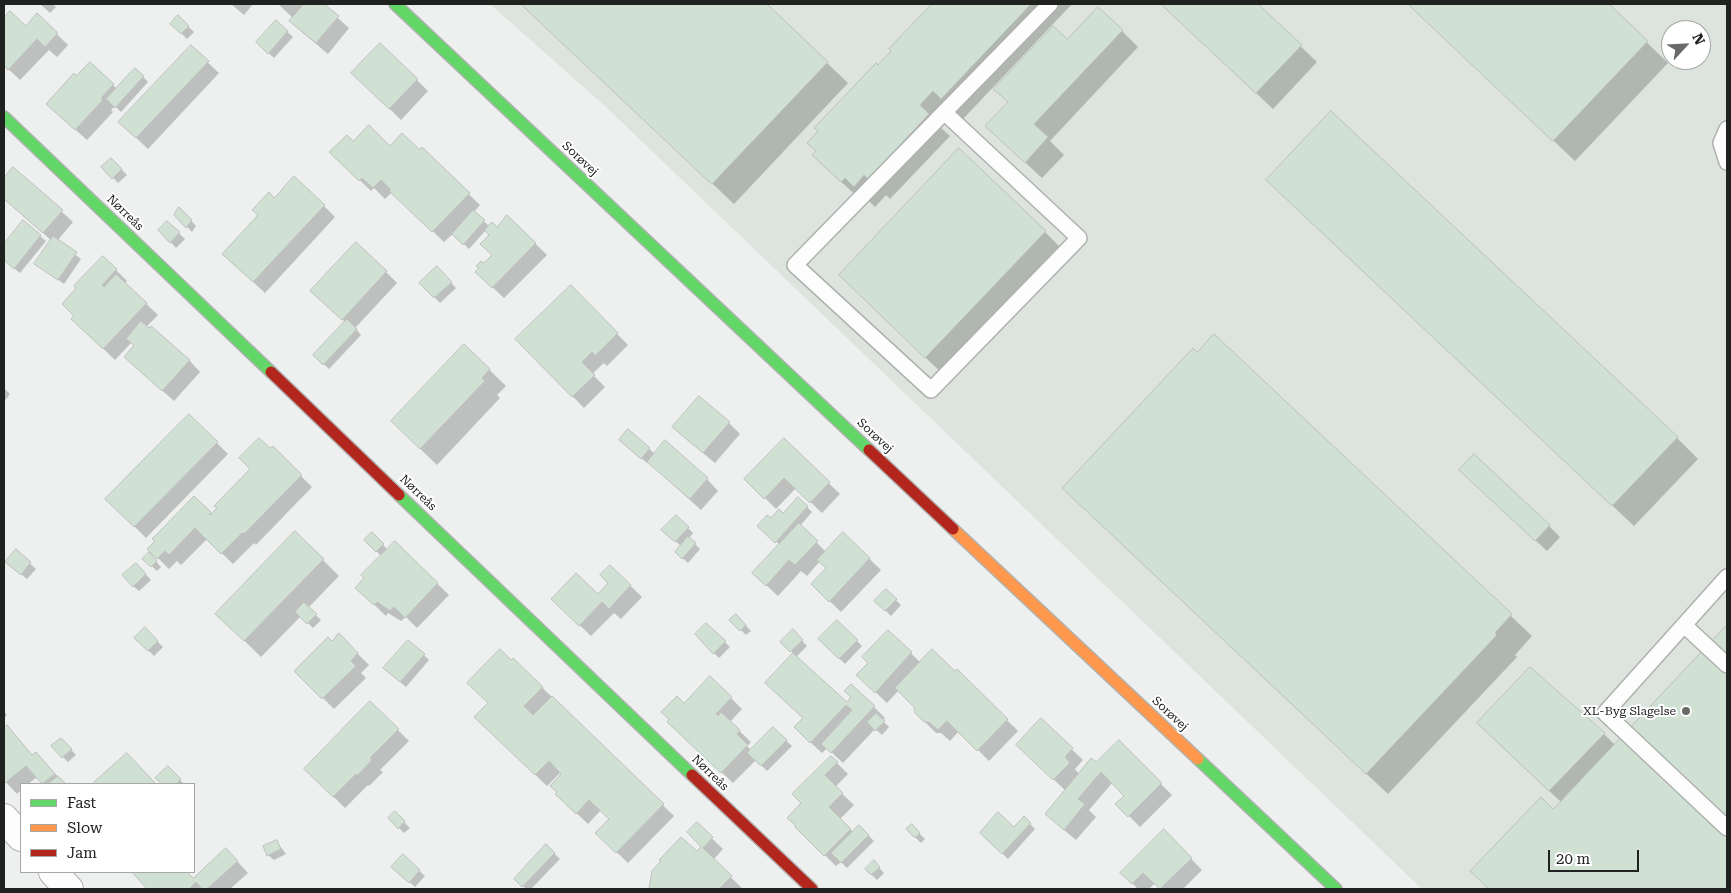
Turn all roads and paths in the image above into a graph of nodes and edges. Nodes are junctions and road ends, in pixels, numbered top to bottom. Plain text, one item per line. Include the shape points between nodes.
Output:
1 (395, 4) edge
2 (1050, 4) edge
3 (945, 113) junction
4 (4, 117) edge
5 (1727, 129) edge
6 (1727, 162) edge
7 (1727, 577) edge
8 (1684, 625) junction
9 (1727, 665) edge
10 (4, 818) edge
11 (1727, 828) edge
12 (20, 836) edge
13 (54, 873) edge
14 (70, 889) edge
15 (812, 889) edge
16 (1336, 889) edge

1 - 16 street, Sorøvej
2 - 3 lane
3 - 3 lane via 795,265 931,390 1079,238
4 - 15 street, Nørreås
5 - 6 lane via 1721,143
7 - 8 lane
8 - 9 lane
8 - 11 lane via 1605,712
10 - 12 street
13 - 14 street

